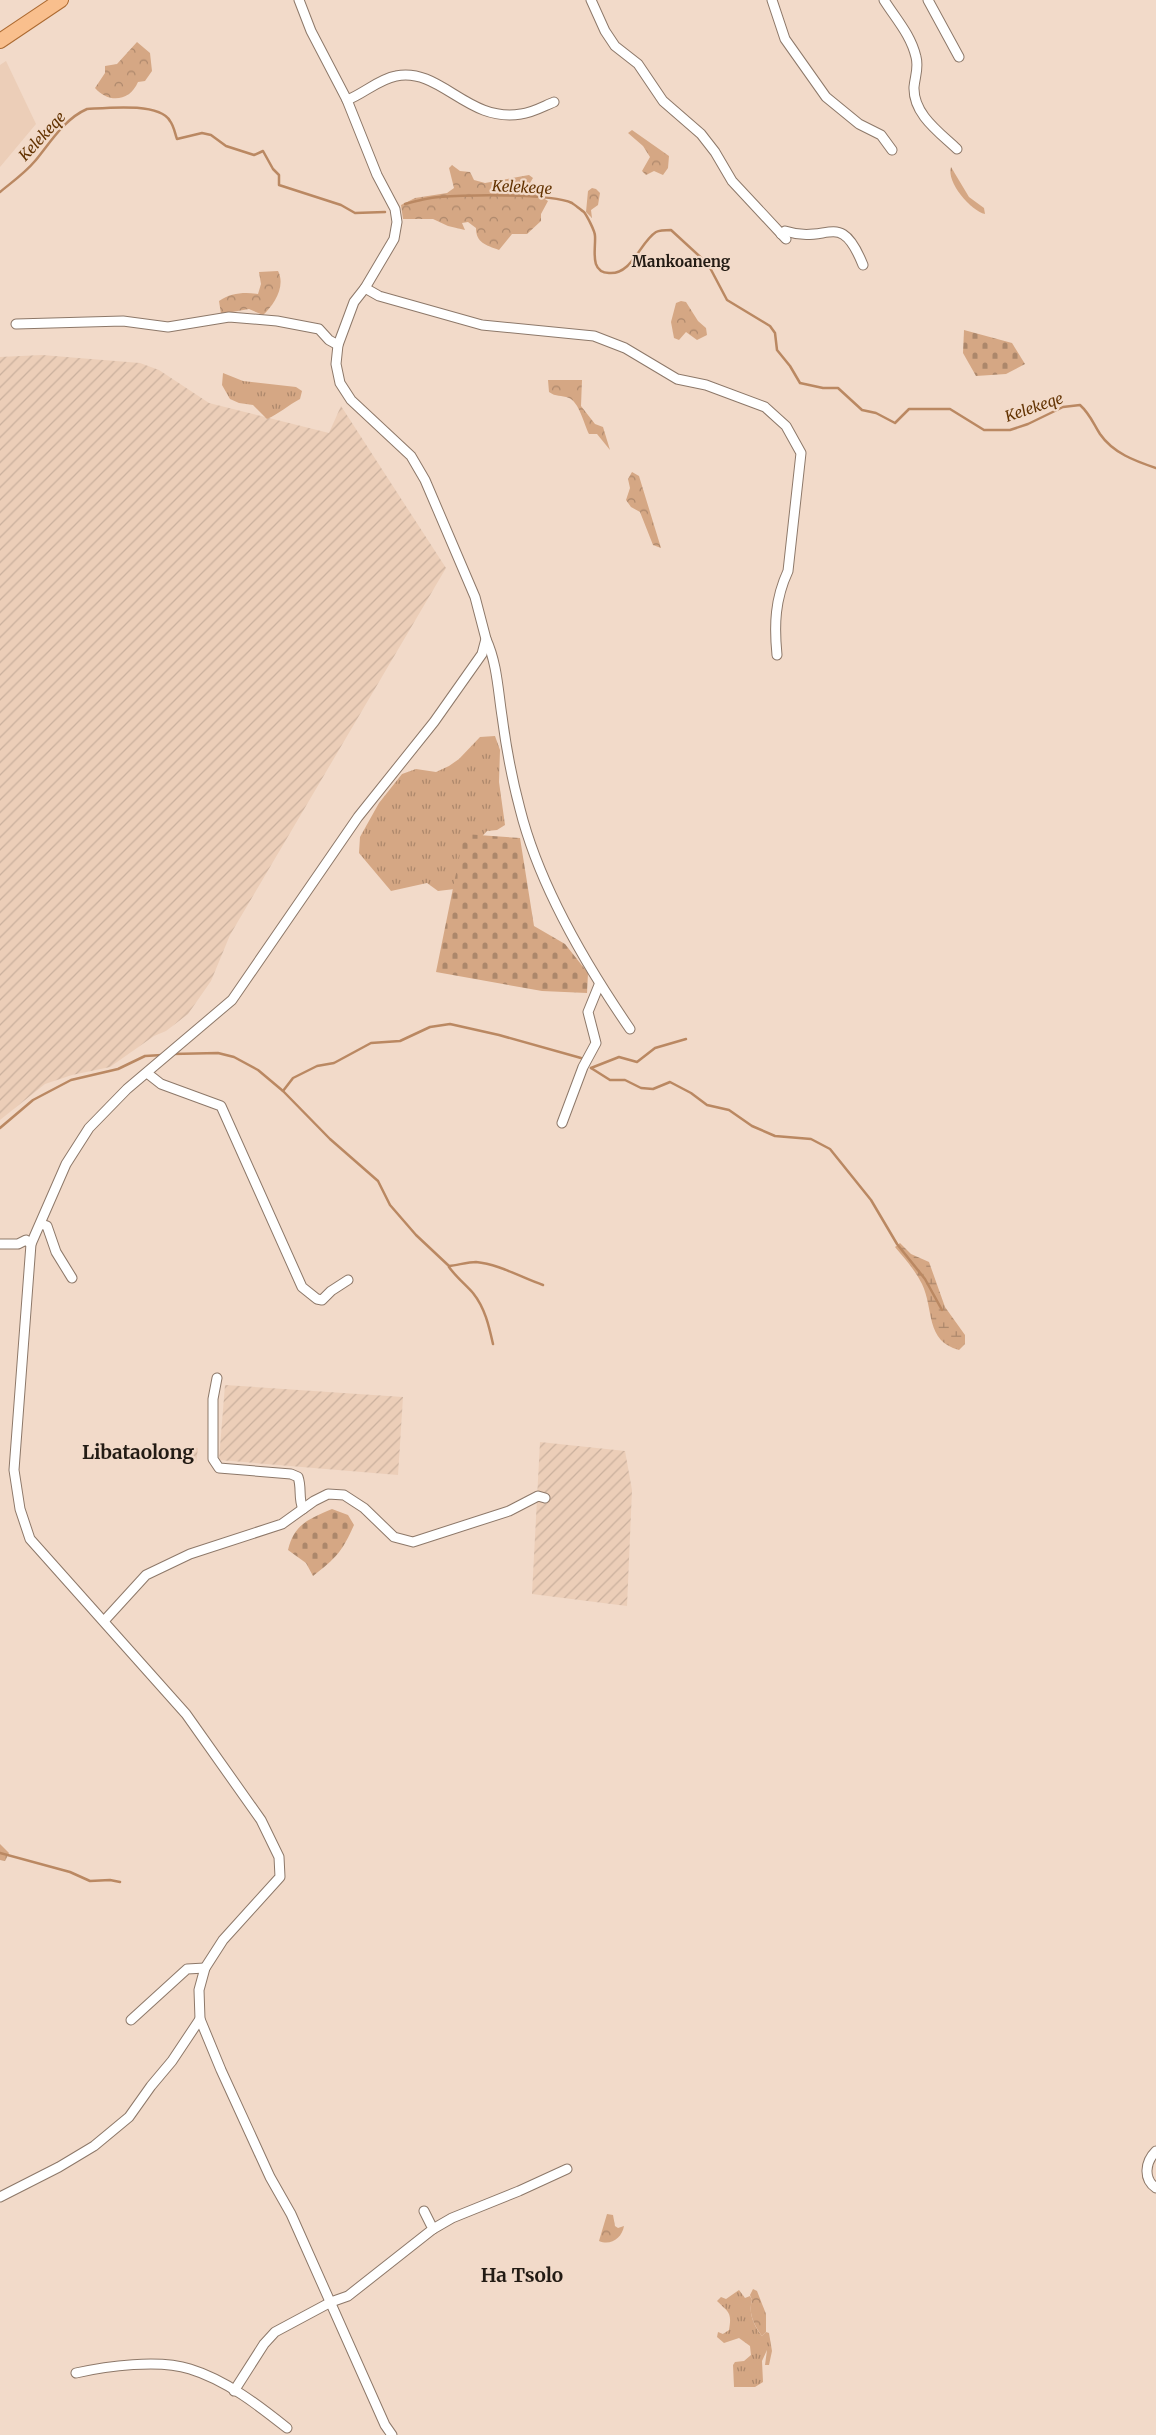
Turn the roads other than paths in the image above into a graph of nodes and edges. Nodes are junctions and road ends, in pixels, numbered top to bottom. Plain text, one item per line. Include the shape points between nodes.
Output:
1 (61, 0) edge
2 (299, 0) edge
3 (591, 0) edge
4 (772, 0) edge
5 (884, 0) edge
6 (928, 0) edge
7 (0, 42) edge
8 (959, 56) dead end
9 (348, 100) junction
10 (554, 102) dead end
11 (957, 149) dead end
12 (892, 150) dead end
13 (863, 265) dead end
14 (365, 288) junction
15 (16, 324) dead end
16 (338, 345) junction
17 (486, 639) junction
18 (777, 655) dead end
19 (599, 984) junction
20 (630, 1029) dead end
21 (147, 1073) junction
22 (562, 1123) dead end
23 (41, 1224) junction
24 (0, 1244) edge
25 (30, 1244) junction
26 (72, 1278) dead end
27 (348, 1280) dead end
28 (217, 1378) dead end
29 (545, 1498) dead end
30 (303, 1509) junction
31 (104, 1621) junction
32 (205, 1968) junction
33 (200, 2019) junction
34 (131, 2020) dead end
35 (1156, 2152) edge
36 (567, 2169) dead end
37 (1156, 2188) edge
38 (0, 2197) edge
39 (424, 2211) dead end
40 (433, 2229) junction
41 (331, 2302) junction
42 (76, 2373) dead end
43 (234, 2390) junction
44 (385, 2425) junction
45 (287, 2428) dead end
46 (381, 2435) edge
47 (392, 2435) edge

1 - 7 main road
2 - 9 street via 311,31
3 - 13 street via 615,46 638,64 663,100 716,152 732,181 783,237 785,231 810,236 832,231 844,234 855,245
4 - 12 street via 784,39 826,97 859,124 881,135
5 - 11 street via 900,22 916,57 918,74 914,87 922,114
6 - 8 street
9 - 10 street via 394,76 414,75 432,81 487,113 522,114
9 - 14 street via 397,222 394,239
14 - 16 street via 354,302
14 - 18 street via 379,296 482,326 594,336 625,348 677,379 706,385 765,406 786,426 801,453 788,571 776,605
15 - 16 street via 123,321 168,327 229,317 319,329
16 - 17 street via 336,364 340,384 351,400 411,456 425,480 475,597
17 - 19 street via 493,654 520,811 562,916
17 - 21 street via 482,654 434,722 358,818 232,1000
19 - 20 street
19 - 22 street via 588,1012 596,1043 583,1067
21 - 23 street via 89,1128 66,1164
21 - 27 street via 161,1084 221,1106 302,1287 322,1300
23 - 25 street
23 - 26 street via 48,1226 56,1252
24 - 25 street via 18,1244 26,1240
25 - 31 street via 14,1470 20,1509 30,1539
28 - 30 street via 213,1399 213,1459 219,1468 298,1477
29 - 30 street via 538,1496 509,1512 413,1542 394,1537 364,1508 344,1495 328,1494
30 - 31 street via 282,1524 190,1554 146,1575
31 - 32 street via 186,1714 261,1820 279,1857 280,1876 223,1940
32 - 33 street via 199,1990
32 - 34 street via 187,1969
33 - 38 street via 172,2062 129,2117 94,2146
33 - 41 street
35 - 37 street via 1149,2158 1147,2178
36 - 40 street via 504,2198 459,2214
39 - 40 street
40 - 41 street via 348,2296
41 - 43 street via 275,2332
41 - 44 street
42 - 43 street via 105,2367 183,2367
43 - 45 street
44 - 46 street
44 - 47 street

